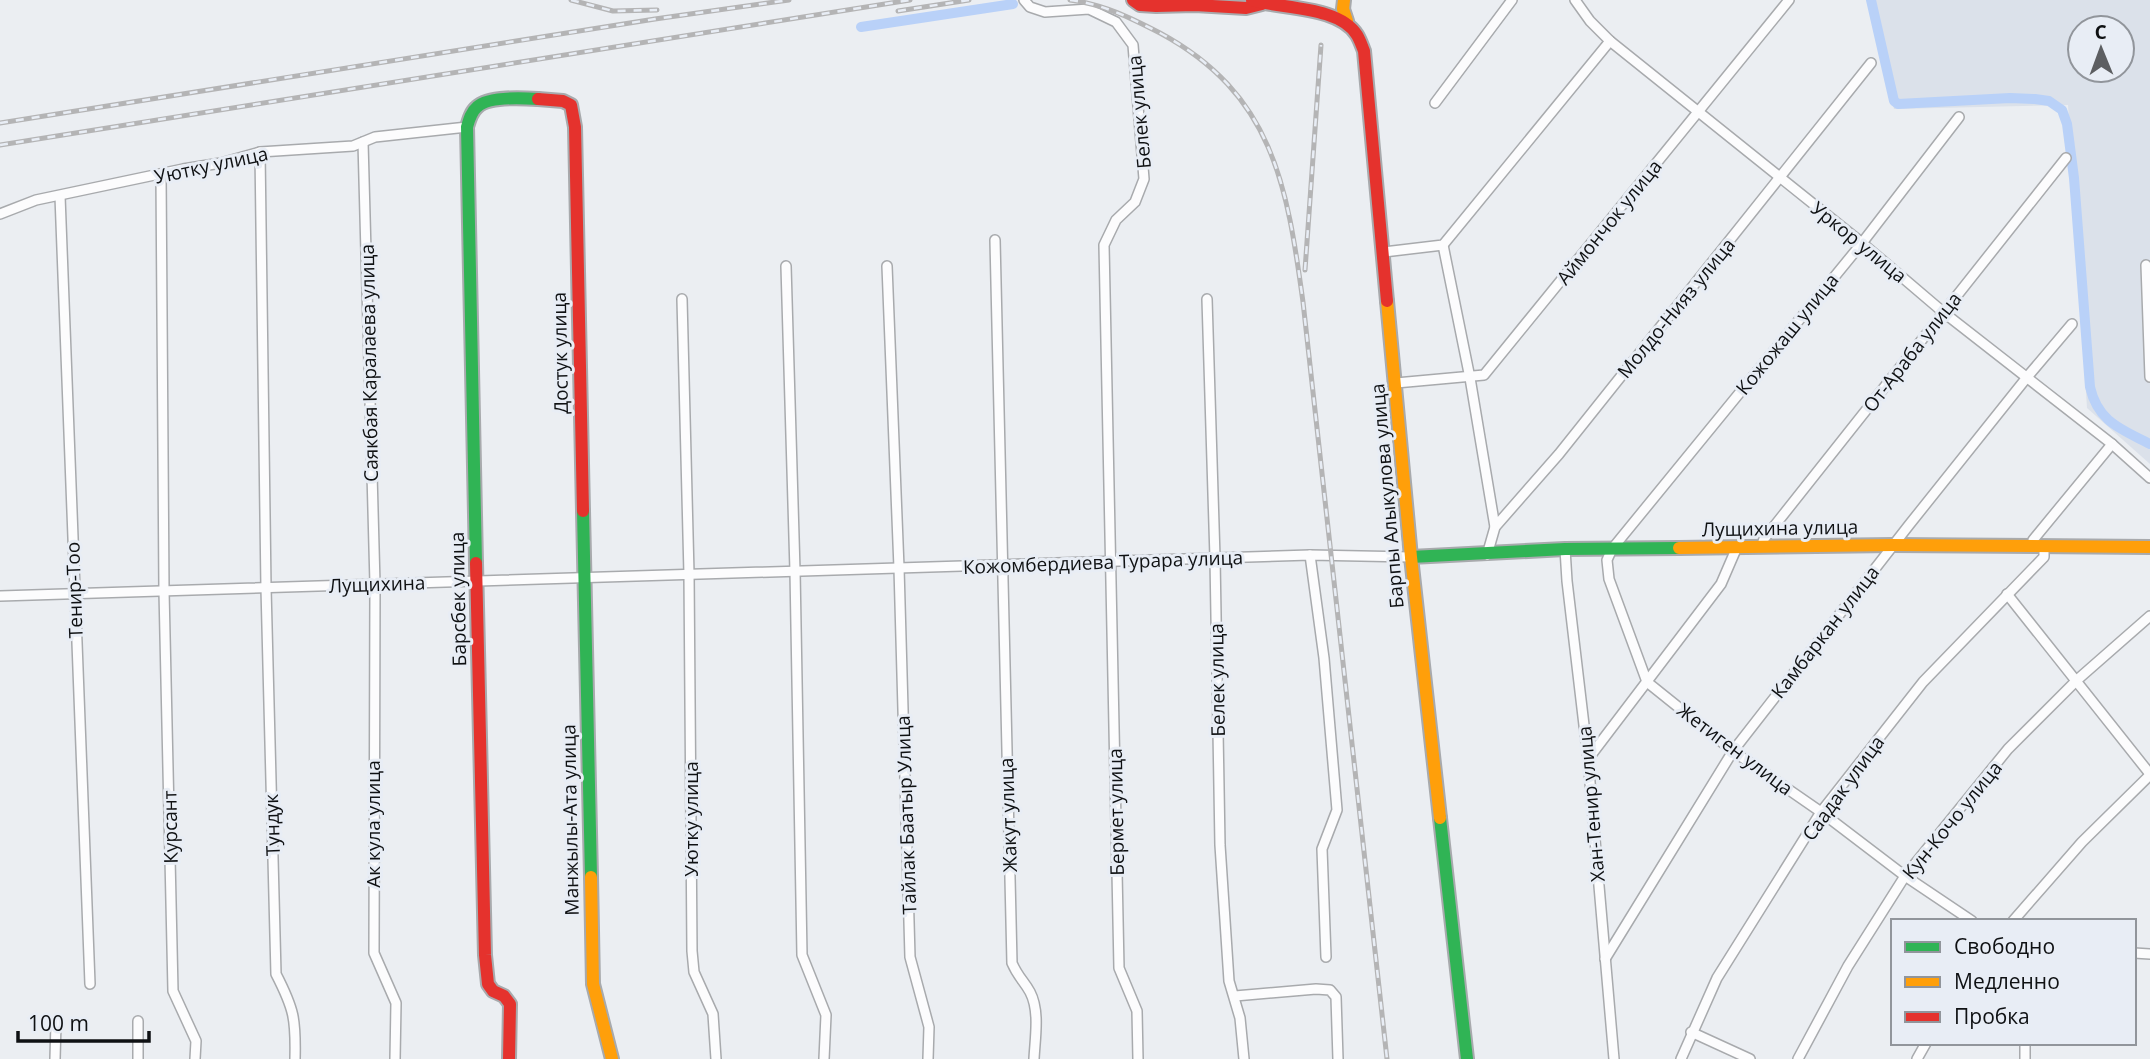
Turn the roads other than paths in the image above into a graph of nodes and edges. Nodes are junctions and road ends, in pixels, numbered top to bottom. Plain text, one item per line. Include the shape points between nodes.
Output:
1 (1024, 0) edge
2 (1133, 0) edge
3 (1344, 0) edge
4 (1506, 0) edge
5 (1513, 0) edge
6 (1575, 0) edge
7 (1789, 0) edge
8 (1262, 1) edge
9 (1504, 11) junction
10 (1347, 22) junction
11 (1610, 41) junction
12 (1871, 63) dead end
13 (1435, 103) dead end
14 (1698, 113) junction
15 (1959, 117) dead end
16 (467, 127) junction
17 (363, 142) junction
18 (260, 152) junction
19 (2066, 159) dead end
20 (161, 175) junction
21 (1779, 178) junction
22 (60, 196) junction
23 (0, 214) edge
24 (995, 240) dead end
25 (1862, 243) junction
26 (1443, 245) junction
27 (1384, 252) junction
28 (2146, 265) dead end
29 (786, 266) dead end
30 (887, 266) dead end
31 (682, 299) dead end
32 (1207, 299) dead end
33 (1944, 312) junction
34 (2072, 324) dead end
35 (2028, 376) junction
36 (1470, 377) junction
37 (2150, 377) edge
38 (1396, 383) junction
39 (2112, 444) junction
40 (2150, 478) edge
41 (1495, 527) junction
42 (1893, 545) junction
43 (1737, 547) junction
44 (1761, 547) junction
45 (2038, 547) junction
46 (2150, 547) edge
47 (1612, 549) junction
48 (1565, 550) junction
49 (1310, 555) junction
50 (1487, 555) junction
51 (1411, 557) junction
52 (1215, 558) junction
53 (1112, 561) junction
54 (1002, 565) junction
55 (899, 568) junction
56 (795, 571) junction
57 (689, 575) junction
58 (584, 578) junction
59 (477, 581) junction
60 (375, 584) junction
61 (266, 588) junction
62 (164, 591) junction
63 (74, 594) junction
64 (2007, 594) junction
65 (0, 596) edge
66 (2150, 616) edge
67 (2077, 680) junction
68 (1647, 682) junction
69 (1733, 751) junction
70 (1588, 759) junction
71 (2150, 775) edge
72 (1821, 812) junction
73 (1905, 876) junction
74 (1969, 919) edge
75 (2015, 919) edge
76 (1326, 957) dead end
77 (1605, 959) junction
78 (90, 984) dead end
79 (1235, 996) junction
80 (138, 1021) dead end
81 (55, 1023) dead end
82 (1691, 1032) junction
83 (55, 1059) edge
84 (138, 1059) edge
85 (195, 1059) edge
86 (295, 1059) edge
87 (396, 1059) edge
88 (509, 1059) edge
89 (612, 1059) edge
90 (716, 1059) edge
91 (824, 1059) edge
92 (928, 1059) edge
93 (1034, 1059) edge
94 (1138, 1059) edge
95 (1244, 1059) edge
96 (1338, 1059) edge
97 (1467, 1059) edge
98 (1614, 1059) edge
99 (1681, 1059) edge
100 (1750, 1059) edge
101 (1798, 1059) edge

1 - 53 street, Белек улица via 1045,12 1089,9 1116,22 1133,45 1144,178 1135,202 1116,220 1104,245
2 - 8 street via 1140,5 1246,8
3 - 10 street
4 - 9 street
5 - 9 street
6 - 11 street, Уркор улица
7 - 14 street, Аймончок улица
8 - 10 street
9 - 13 street
10 - 27 street, Барпы Алыкулова улица via 1364,51
11 - 14 street, Уркор улица
11 - 26 street
12 - 21 street, Молдо-Нияз улица
14 - 21 street, Уркор улица
14 - 36 street, Аймончок улица via 1484,375
15 - 25 street, Кожожаш улица
16 - 17 street, Уютку улица
16 - 58 street, Достук улица via 478,105 491,100 548,99 572,106
16 - 59 street, Барсбек улица
17 - 18 street, Уютку улица
17 - 60 street, Саякбая Каралаева улица
18 - 20 street, Уютку улица
18 - 61 street, Тундук
19 - 33 street, От-Араба улица
20 - 22 street, Уютку улица
20 - 62 street, Курсант
21 - 25 street, Уркор улица
21 - 41 street, Молдо-Нияз улица via 1559,454
22 - 23 street, Уютку улица
22 - 63 street, Тенир-Тоо
24 - 54 street, Жакут улица
25 - 33 street, Уркор улица
25 - 47 street, Кожожаш улица
26 - 27 street
26 - 36 street
27 - 38 street, Барпы Алыкулова улица
28 - 37 street
29 - 56 street
30 - 55 street, Тайлак Баатыр Улица
31 - 57 street, Уютку улица
32 - 52 street, Белек улица
33 - 35 street, Уркор улица
33 - 44 street, От-Араба улица
34 - 35 street, Камбаркан улица
35 - 39 street, Уркор улица
35 - 42 street, Камбаркан улица
36 - 38 street, Аймончок улица
36 - 41 street
38 - 51 street, Барпы Алыкулова улица
39 - 40 street, Уркор улица
39 - 45 street, Саадак улица via 2033,540
41 - 50 street, Молдо-Нияз улица
42 - 44 street, Лущихина улица
42 - 45 street, Лущихина улица
42 - 69 street, Камбаркан улица
43 - 44 street, Лущихина улица
43 - 47 street, Лущихина улица
43 - 68 street via 1721,584
45 - 46 street, Лущихина улица
45 - 64 street, Саадак улица via 2044,557
47 - 48 street, Лущихина улица
47 - 68 street via 1607,560 1609,579
48 - 50 street, Лущихина улица
48 - 70 street, Хан-Тенир улица
49 - 51 street, Кожомбердиева Турара улица
49 - 52 street, Кожомбердиева Турара улица
49 - 76 street via 1337,810 1322,849
50 - 51 street, Лущихина улица
51 - 97 street, Барпы Алыкулова улица
52 - 53 street, Кожомбердиева Турара улица
52 - 79 street, Белек улица via 1220,845 1229,981
53 - 54 street, Кожомбердиева Турара улица
53 - 94 street, Бермет улица via 1119,968 1137,1011
54 - 55 street, Кожомбердиева Турара улица
54 - 93 street, Жакут улица via 1012,963 1035,1011
55 - 56 street, Кожомбердиева Турара улица
55 - 92 street, Тайлак Баатыр Улица via 910,957 929,1027
56 - 57 street, Лущихина
56 - 91 street via 802,955 826,1015
57 - 58 street, Лущихина
57 - 90 street, Уютку улица via 692,951 694,972 713,1014
58 - 59 street, Лущихина
58 - 89 street, Манжылы-Ата улица via 593,984
59 - 60 street, Лущихина
59 - 88 street, Барсбек улица via 485,955 488,984 510,1004
60 - 61 street, Лущихина
60 - 87 street, Ак кула улица via 374,953 396,1003
61 - 62 street, Лущихина
61 - 86 street, Тундук via 276,974 296,1024
62 - 63 street, Лущихина
62 - 85 street, Курсант via 173,991 196,1041
63 - 65 street, Лущихина
63 - 78 street, Тенир-Тоо
64 - 67 street
64 - 72 street, Саадак улица via 1923,682
66 - 67 street, Кун-Кочо улица
67 - 71 street
67 - 73 street, Кун-Кочо улица via 2008,749
68 - 69 street, Жетиген улица
68 - 70 street
69 - 72 street, Жетиген улица
69 - 77 street, Камбаркан улица
70 - 77 street, Хан-Тенир улица
71 - 75 street via 2082,842
72 - 73 street, Жетиген улица
72 - 82 street, Саадак улица via 1717,978
73 - 74 street, Жетиген улица
73 - 101 street, Кун-Кочо улица via 1848,966
77 - 98 street, Хан-Тенир улица
79 - 95 street, Белек улица
79 - 96 street via 1330,990 1336,997
80 - 84 street
81 - 83 street
82 - 99 street, Саадак улица
82 - 100 street

